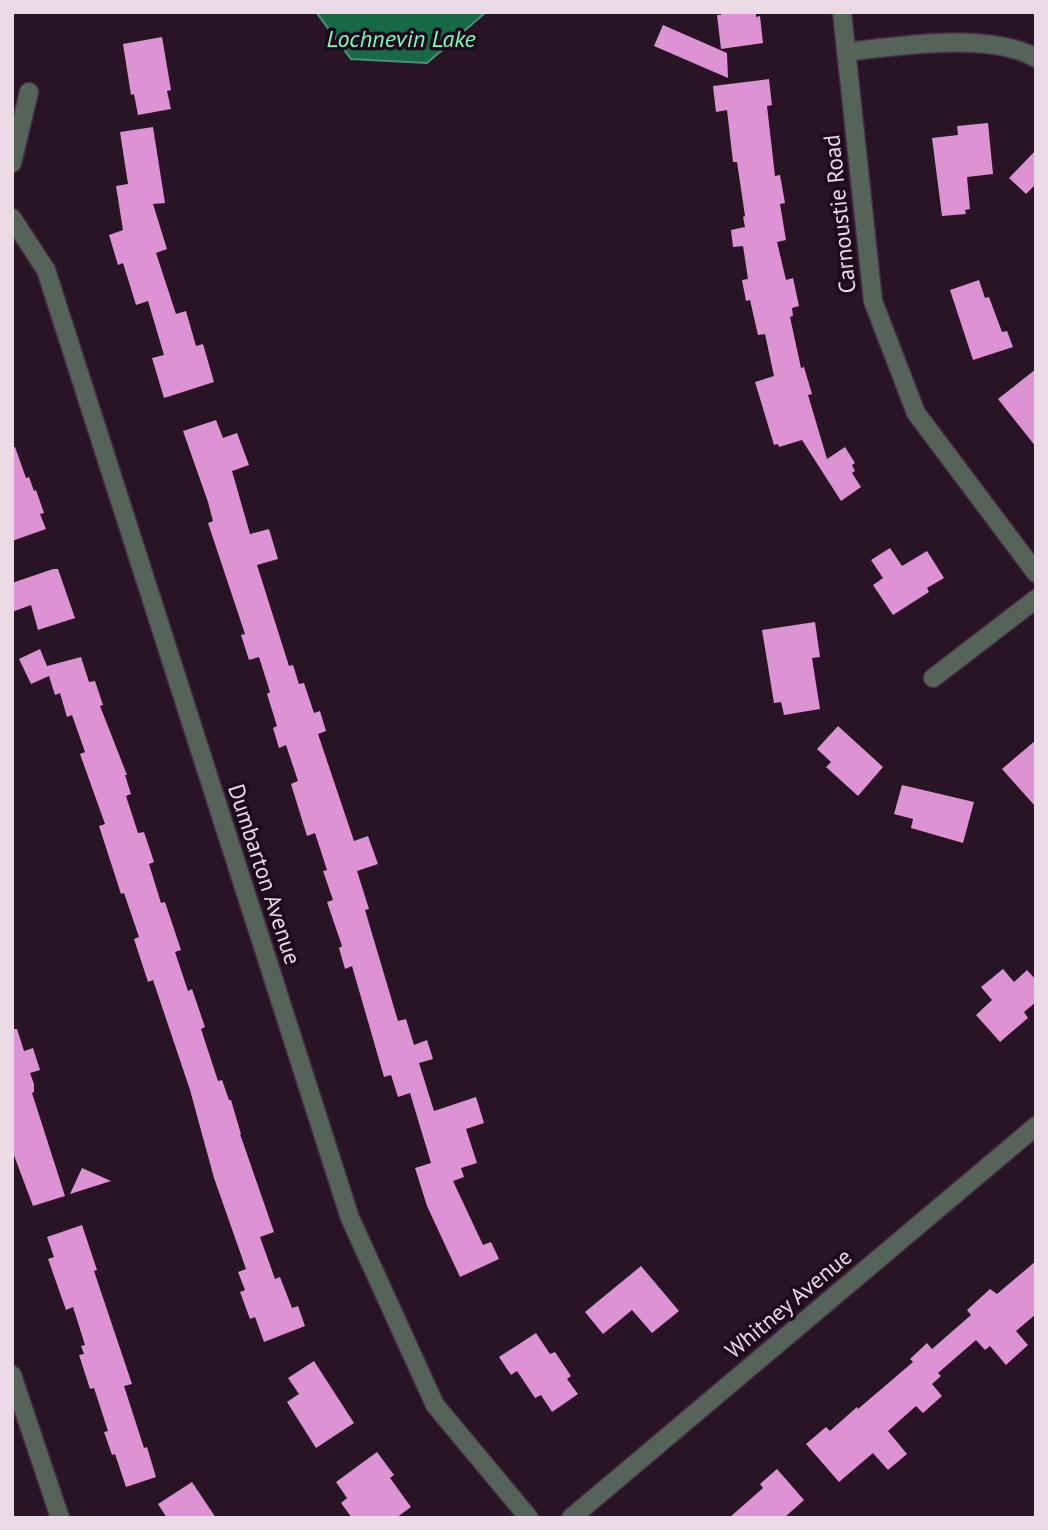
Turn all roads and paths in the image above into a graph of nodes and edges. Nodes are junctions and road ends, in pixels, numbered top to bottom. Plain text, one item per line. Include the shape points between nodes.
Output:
1 (842, 12) edge
2 (846, 52) junction
3 (1036, 58) edge
4 (29, 92) dead end
5 (12, 163) edge
6 (12, 218) edge
7 (1036, 573) edge
8 (1036, 599) edge
9 (933, 678) dead end
10 (1036, 1126) edge
11 (12, 1375) edge
12 (60, 1518) edge
13 (528, 1518) edge
14 (572, 1518) edge

1 - 2 street, Carnoustie Road
2 - 3 street via 943,41 1019,48
2 - 7 street, Carnoustie Road via 873,301 916,413
4 - 5 street
6 - 13 street, Dumbarton Avenue via 46,270 350,1218 435,1405
8 - 9 street
10 - 14 street, Whitney Avenue
11 - 12 street

